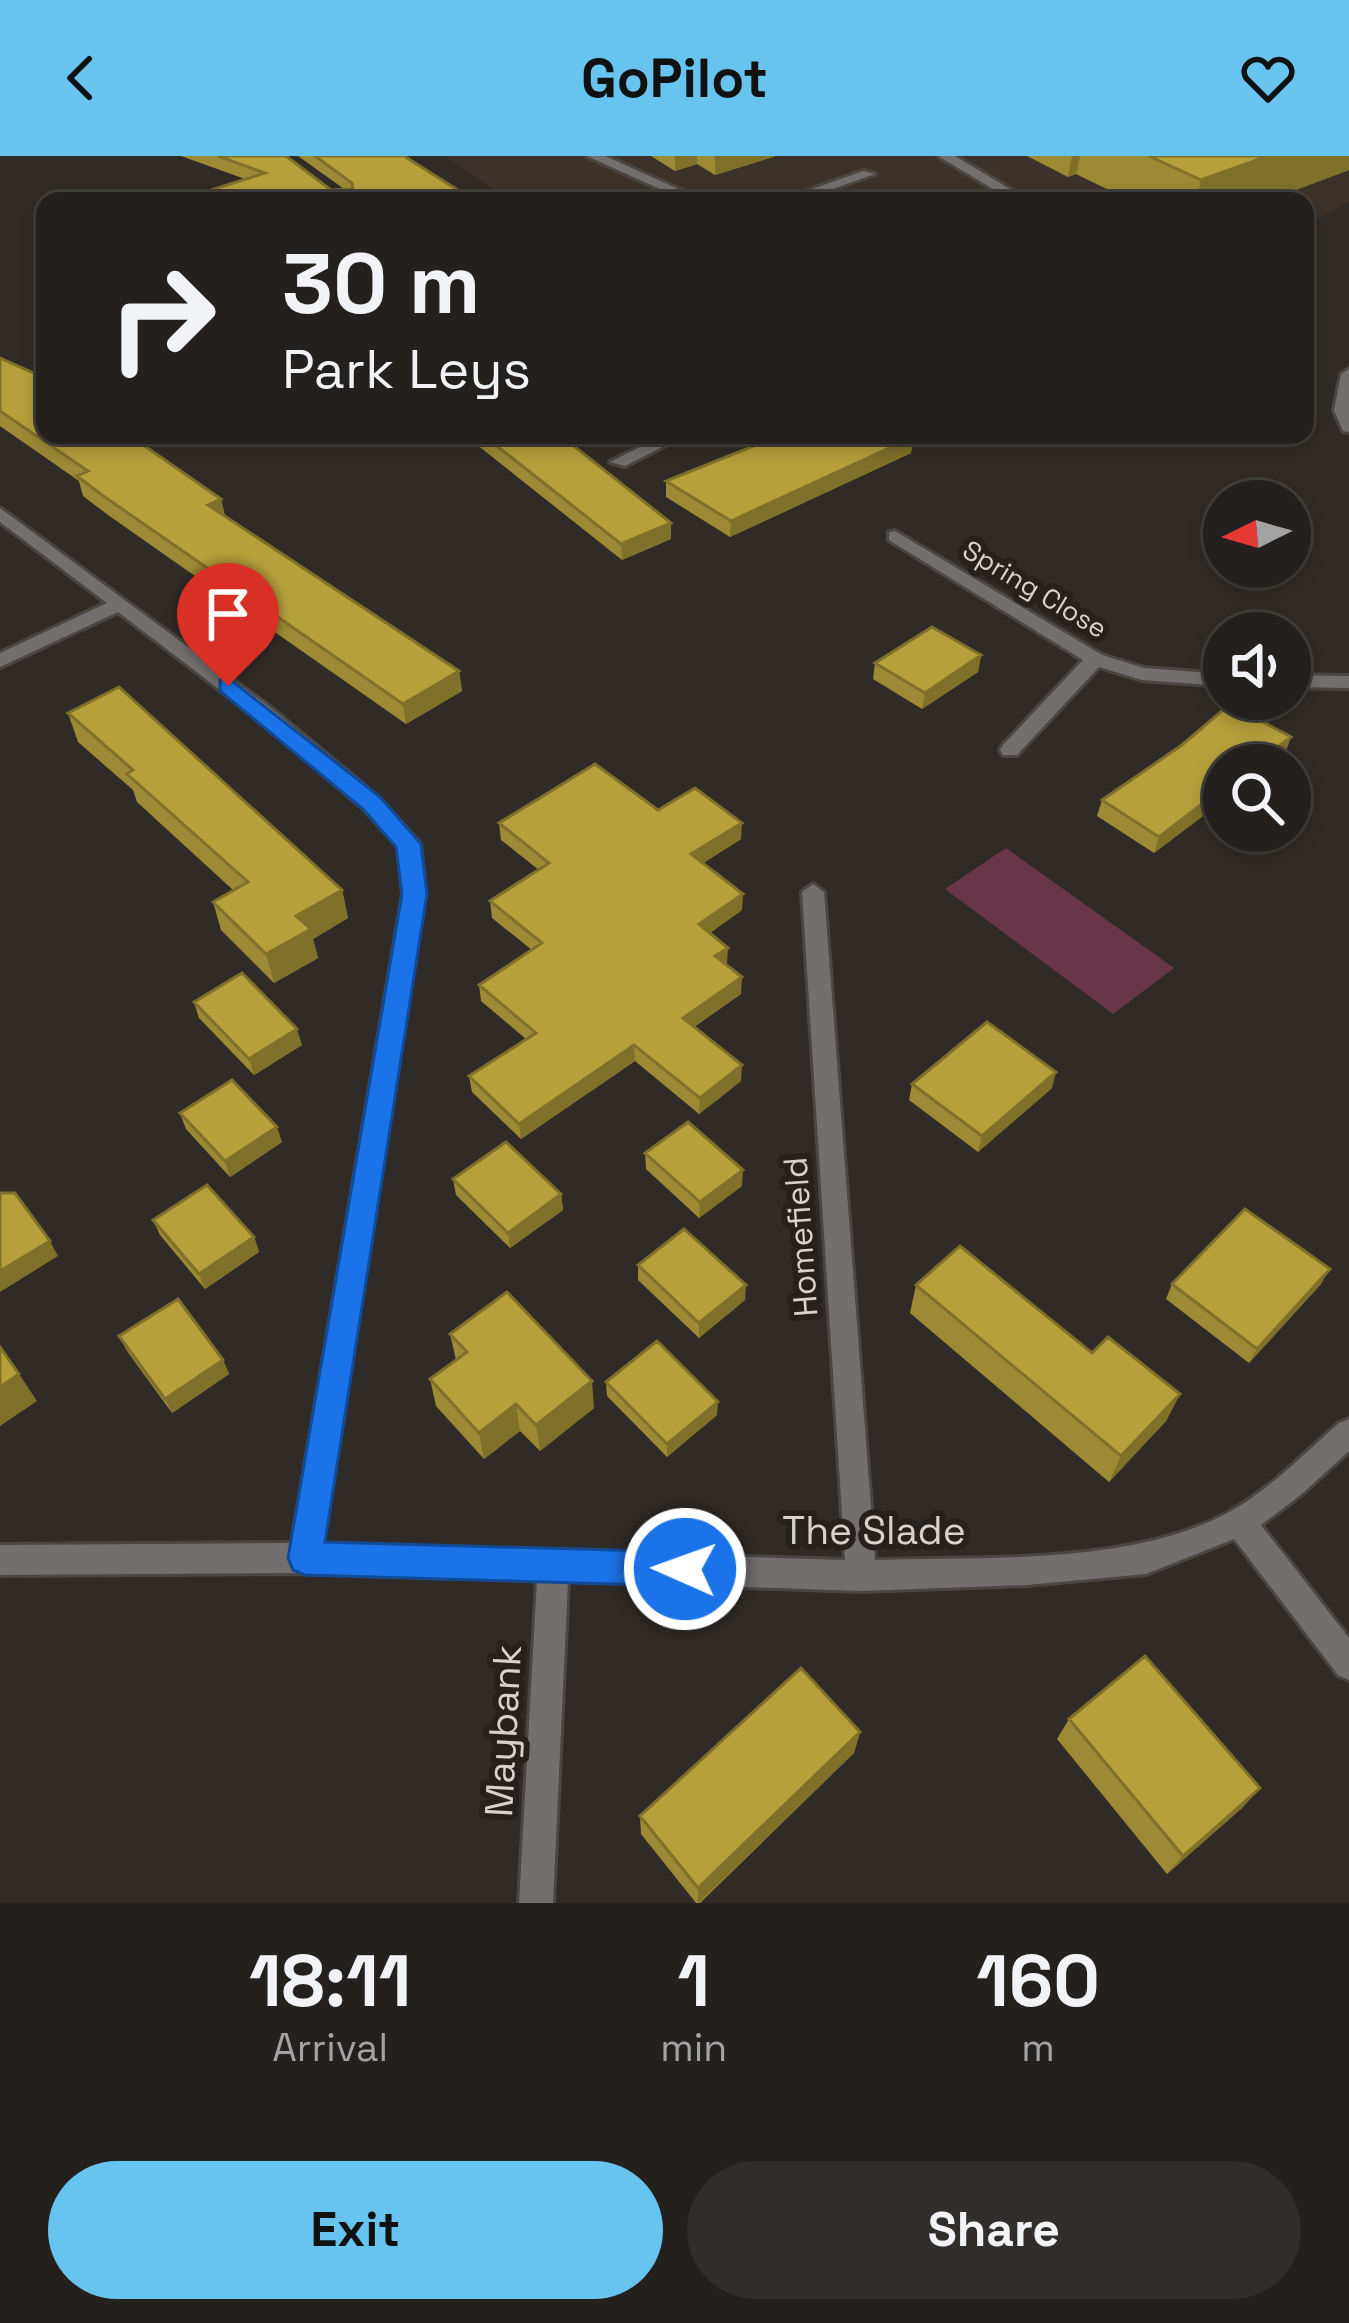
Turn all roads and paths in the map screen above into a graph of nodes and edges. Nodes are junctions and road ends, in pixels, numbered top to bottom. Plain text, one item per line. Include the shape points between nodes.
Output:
1 (595, 156) edge
2 (945, 156) edge
3 (868, 174) dead end
4 (677, 192) edge
5 (813, 192) edge
6 (1007, 192) edge
7 (1349, 374) edge
8 (1349, 427) edge
9 (657, 444) edge
10 (619, 462) dead end
11 (0, 513) edge
12 (895, 536) dead end
13 (118, 604) junction
14 (1095, 659) junction
15 (0, 661) edge
16 (1203, 678) edge
17 (1311, 681) edge
18 (1349, 682) edge
19 (1010, 750) dead end
20 (813, 892) dead end
21 (1349, 1432) edge
22 (1240, 1522) junction
23 (305, 1558) junction
24 (0, 1561) edge
25 (554, 1564) junction
26 (861, 1576) junction
27 (1349, 1664) edge
28 (536, 1903) edge

1 - 4 street
2 - 6 street
3 - 5 street
7 - 8 street via 1342,410
9 - 10 street
11 - 13 street
12 - 14 street, Spring Close
13 - 15 street
13 - 23 street via 264,712 409,844 414,894
14 - 16 street, Spring Close via 1142,674
14 - 19 street
17 - 18 street
20 - 26 street, Homefield
21 - 22 street, The Slade
22 - 26 street, The Slade via 1146,1559
22 - 27 street
23 - 24 street, The Slade
23 - 25 street, The Slade
25 - 26 street, The Slade
25 - 28 street, Maybank

